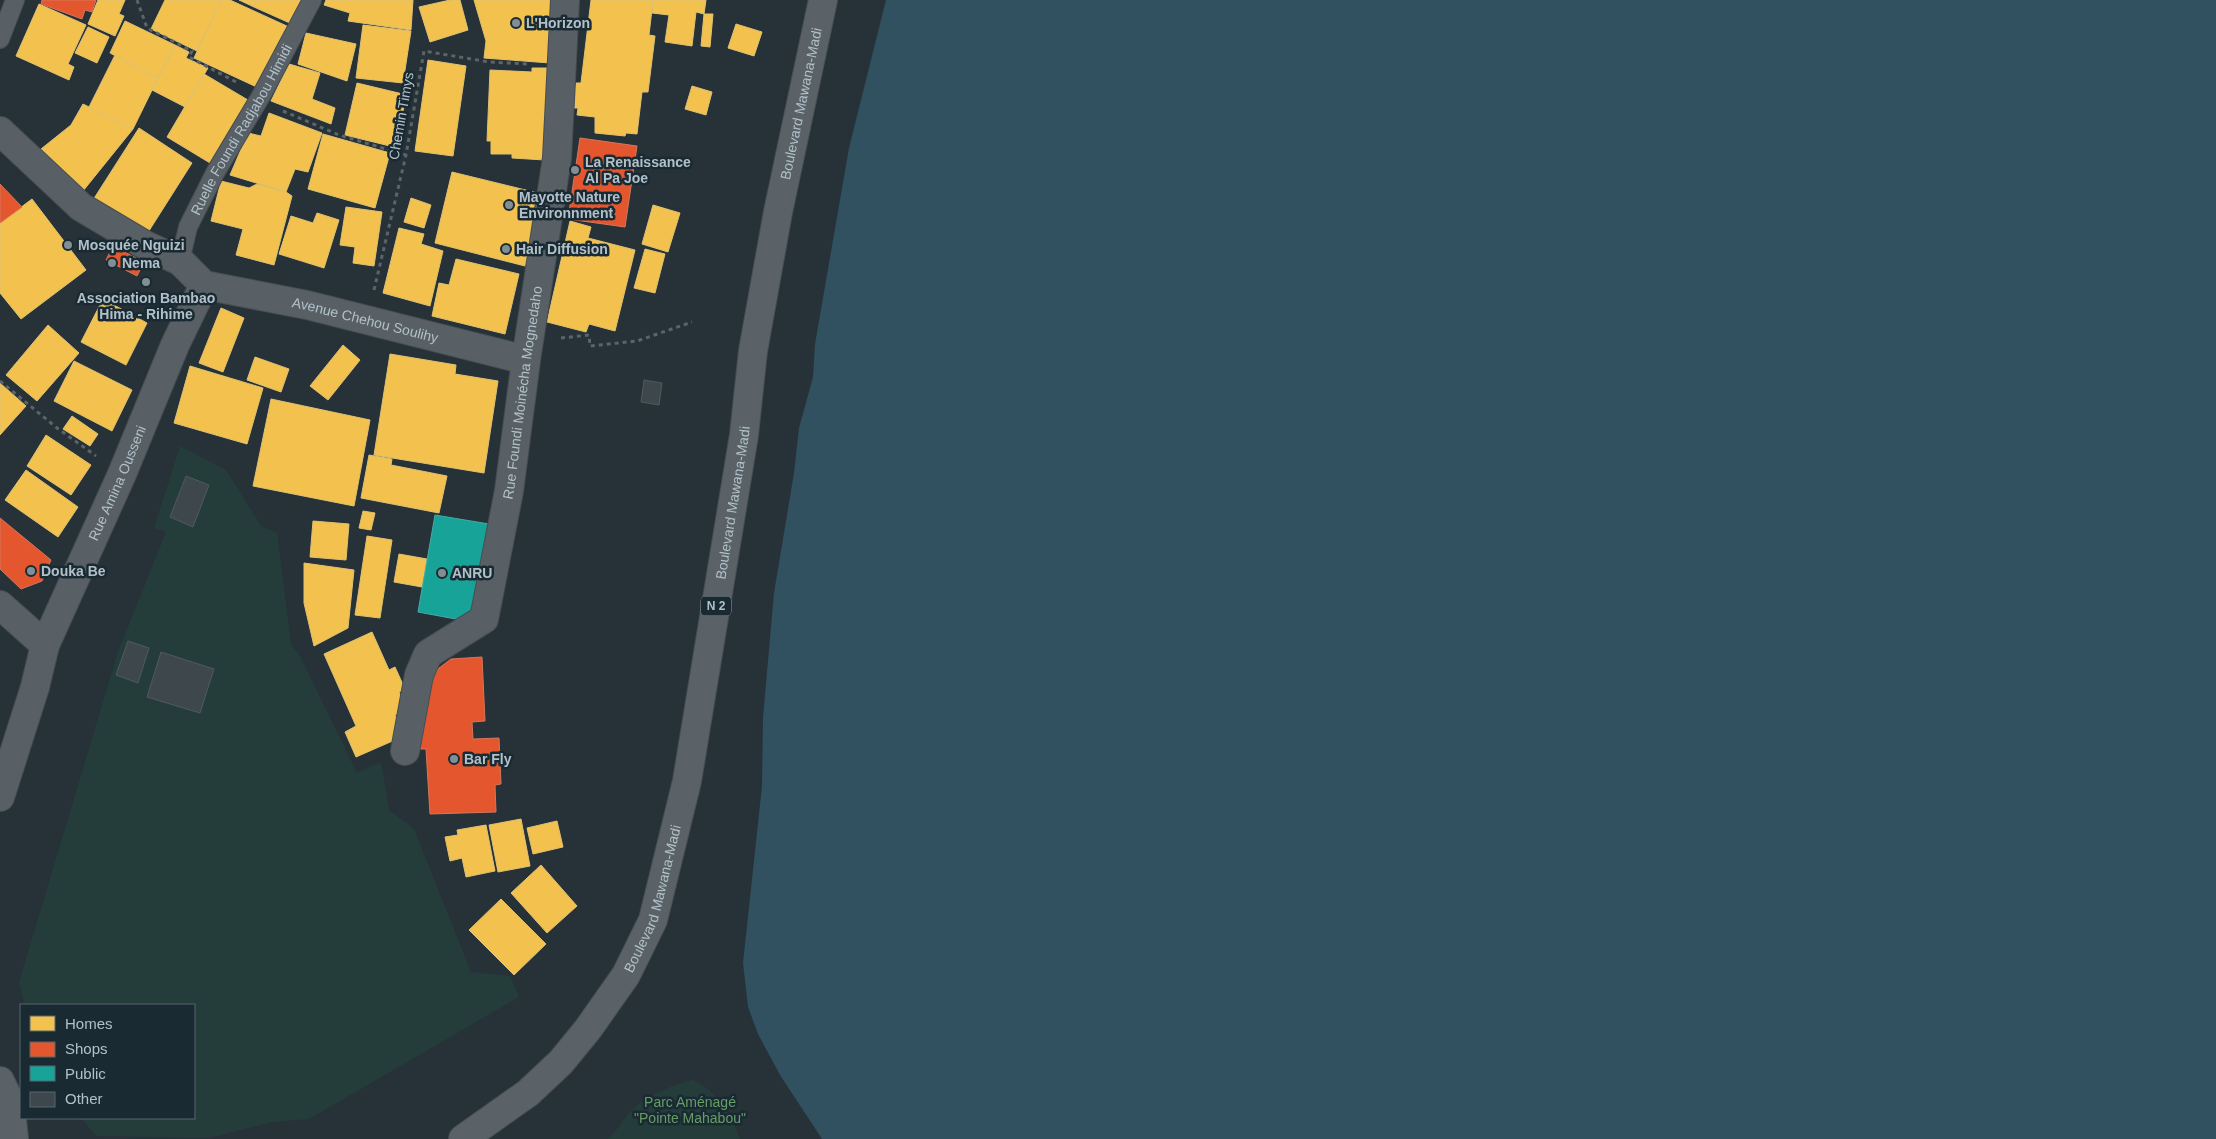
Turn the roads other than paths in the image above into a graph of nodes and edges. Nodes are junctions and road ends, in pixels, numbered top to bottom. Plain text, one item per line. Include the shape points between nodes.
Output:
1 (15, 0) edge
2 (312, 0) edge
3 (565, 0) edge
4 (823, 0) edge
5 (0, 40) edge
6 (0, 131) edge
7 (180, 261) junction
8 (204, 285) junction
9 (526, 360) junction
10 (0, 605) edge
11 (45, 645) junction
12 (404, 750) dead end
13 (0, 797) edge
14 (0, 1081) edge
15 (18, 1137) edge
16 (463, 1139) edge

1 - 5 lane
2 - 7 lane, Ruelle Foundi Radjabou Himidi via 215,173 188,227
3 - 9 street, Rue Foundi Moinécha Mognedaho via 557,158
4 - 16 main road, Boulevard Mawana-Madi / N 2 via 778,212 753,351 744,435 687,781 653,920 626,975 560,1062 528,1093
6 - 7 street via 81,207 145,245
7 - 8 street
8 - 9 street, Avenue Chehou Soulihy via 307,305
8 - 11 street, Rue Amina Ousseni
9 - 12 street, Rue Foundi Moinécha Mognedaho via 510,491 484,620 428,654 419,675
10 - 11 street
11 - 13 street, Rue Amina Ousseni via 36,687
14 - 15 main road via 10,1102

